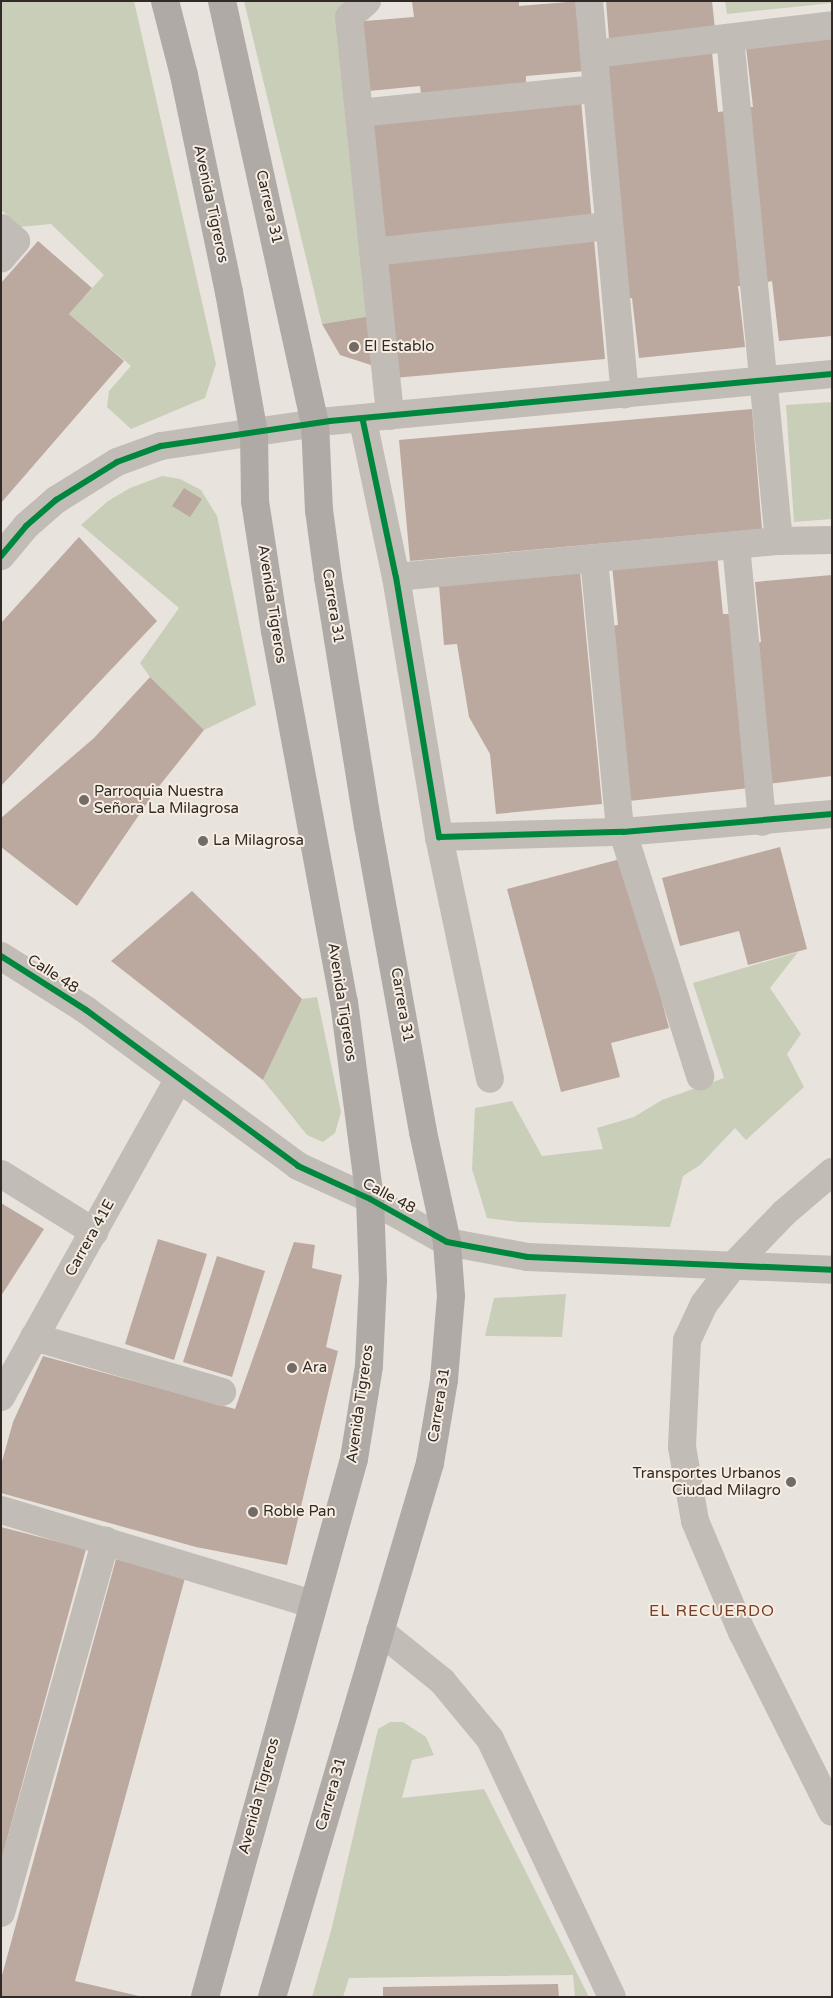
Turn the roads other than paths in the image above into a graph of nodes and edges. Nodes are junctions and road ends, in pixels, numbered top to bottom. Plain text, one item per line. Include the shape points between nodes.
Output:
1 (165, 1) edge
2 (222, 1) edge
3 (367, 1) edge
4 (589, 1) edge
5 (832, 25) edge
6 (730, 38) junction
7 (594, 54) junction
8 (597, 89) junction
9 (359, 113) junction
10 (609, 226) junction
11 (1, 228) edge
12 (373, 252) junction
13 (1, 259) edge
14 (832, 374) edge
15 (764, 380) junction
16 (624, 394) junction
17 (390, 416) junction
18 (363, 421) junction
19 (315, 423) junction
20 (254, 434) junction
21 (832, 540) edge
22 (779, 542) junction
23 (736, 545) junction
24 (1, 556) edge
25 (594, 559) junction
26 (396, 577) junction
27 (832, 814) edge
28 (762, 822) junction
29 (623, 832) junction
30 (438, 837) junction
31 (1, 956) edge
32 (700, 1076) dead end
33 (490, 1079) dead end
34 (178, 1080) junction
35 (832, 1172) edge
36 (1, 1174) edge
37 (370, 1198) junction
38 (94, 1232) junction
39 (447, 1242) junction
40 (732, 1267) junction
41 (832, 1270) edge
42 (34, 1337) junction
43 (222, 1392) dead end
44 (1, 1397) edge
45 (1, 1510) edge
46 (106, 1540) junction
47 (313, 1604) junction
48 (380, 1631) junction
49 (832, 1812) edge
50 (2, 1903) edge
51 (205, 1997) edge
52 (272, 1997) edge
53 (612, 1997) edge

1 - 20 main road, Avenida Tigreros via 184,75 227,282
2 - 19 main road, Carrera 31
3 - 9 street via 349,17
4 - 7 street
5 - 6 street
6 - 7 street
6 - 15 street
7 - 8 street
8 - 9 street
8 - 10 street
9 - 12 street
10 - 12 street
10 - 16 street
11 - 13 street via 16,241
12 - 17 street
14 - 15 street
15 - 16 street
15 - 22 street
16 - 17 street
17 - 18 street
18 - 19 street
18 - 26 street
19 - 20 street
19 - 39 main road, Carrera 31 via 319,510 365,807 423,1132
20 - 24 street via 161,446 117,462 56,500 26,526
20 - 37 main road, Avenida Tigreros via 258,519 275,631 344,1002
21 - 22 street
22 - 23 street
23 - 25 street
23 - 28 street
25 - 26 street
25 - 29 street
26 - 30 street
27 - 28 street
28 - 29 street
29 - 30 street
29 - 32 street
30 - 33 street
31 - 34 street, Calle 48 via 86,1010
34 - 37 street, Calle 48 via 298,1166
34 - 38 street, Carrera 41E
35 - 40 street via 784,1213
36 - 38 street
37 - 39 street, Calle 48
37 - 47 main road, Avenida Tigreros via 373,1280 369,1366 354,1459
38 - 42 street, Carrera 41E
39 - 40 street, Calle 48 via 528,1257
39 - 48 main road, Carrera 31 via 451,1296 444,1380 430,1463
40 - 41 street, Calle 48
40 - 49 street via 704,1304 687,1340 682,1447 693,1512 742,1632
42 - 43 street
42 - 44 street, Carrera 41E
45 - 46 street
46 - 47 street
46 - 50 street
47 - 51 main road, Avenida Tigreros
48 - 52 main road, Carrera 31
48 - 53 street via 442,1681 490,1739

